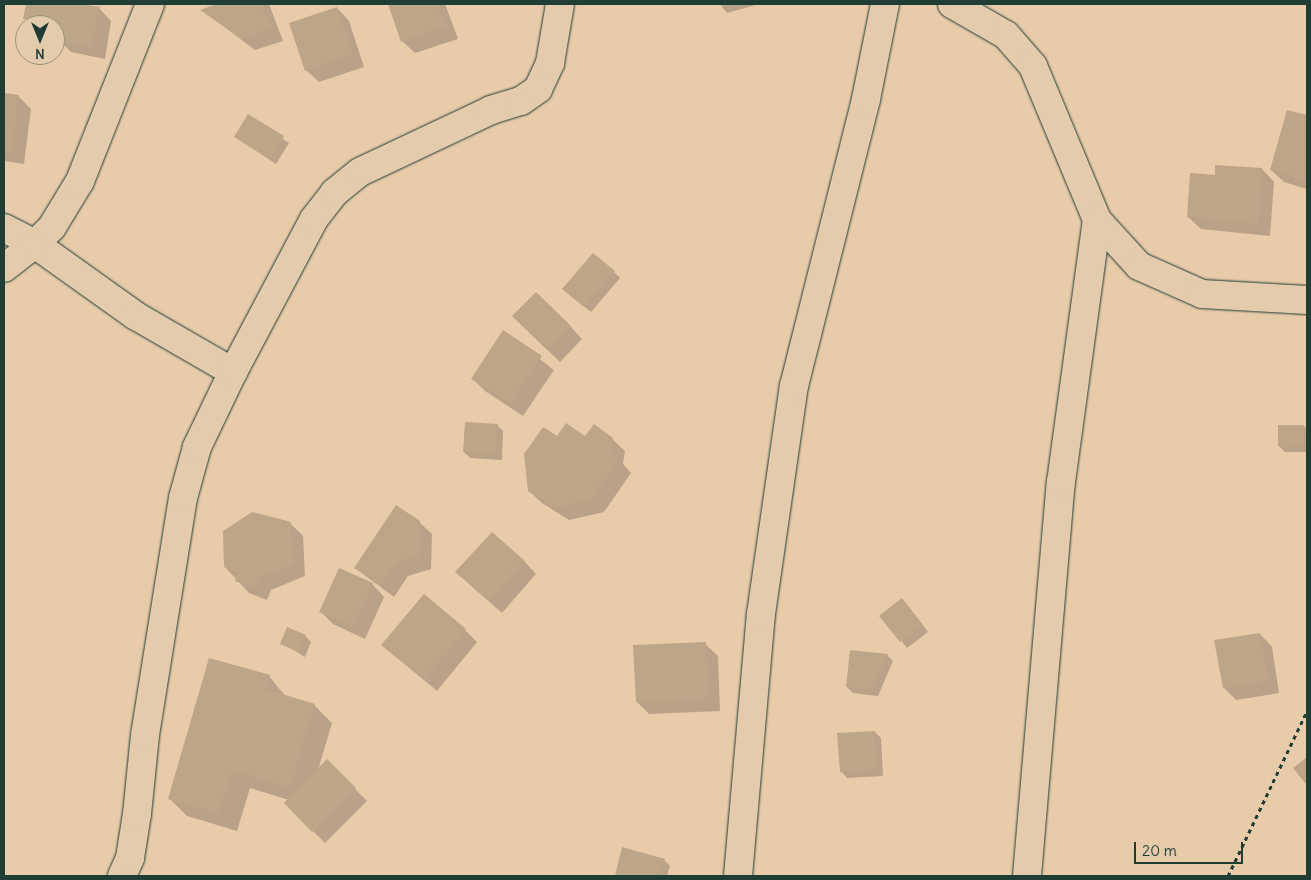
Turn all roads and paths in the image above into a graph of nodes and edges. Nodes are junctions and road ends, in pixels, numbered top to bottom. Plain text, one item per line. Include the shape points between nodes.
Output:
1 (150, 4) edge
2 (560, 4) edge
3 (884, 4) edge
4 (952, 4) edge
5 (1097, 220) junction
6 (4, 228) edge
7 (35, 244) junction
8 (4, 268) edge
9 (1307, 300) edge
10 (233, 372) junction
11 (1307, 711) edge
12 (122, 876) edge
13 (738, 876) edge
14 (1027, 876) edge
15 (1228, 876) edge

1 - 7 street via 80,182 52,227
2 - 10 street via 550,63 538,89 521,101 491,110 360,172 334,193 314,220
3 - 13 street via 866,99 794,386 761,614
4 - 5 street via 1006,35 1033,66
5 - 9 street via 1139,266 1202,294
5 - 14 street via 1061,482
6 - 7 street
7 - 8 street
7 - 10 street via 136,316
10 - 12 street via 197,447 182,498 145,735 137,814 130,858
11 - 15 path

